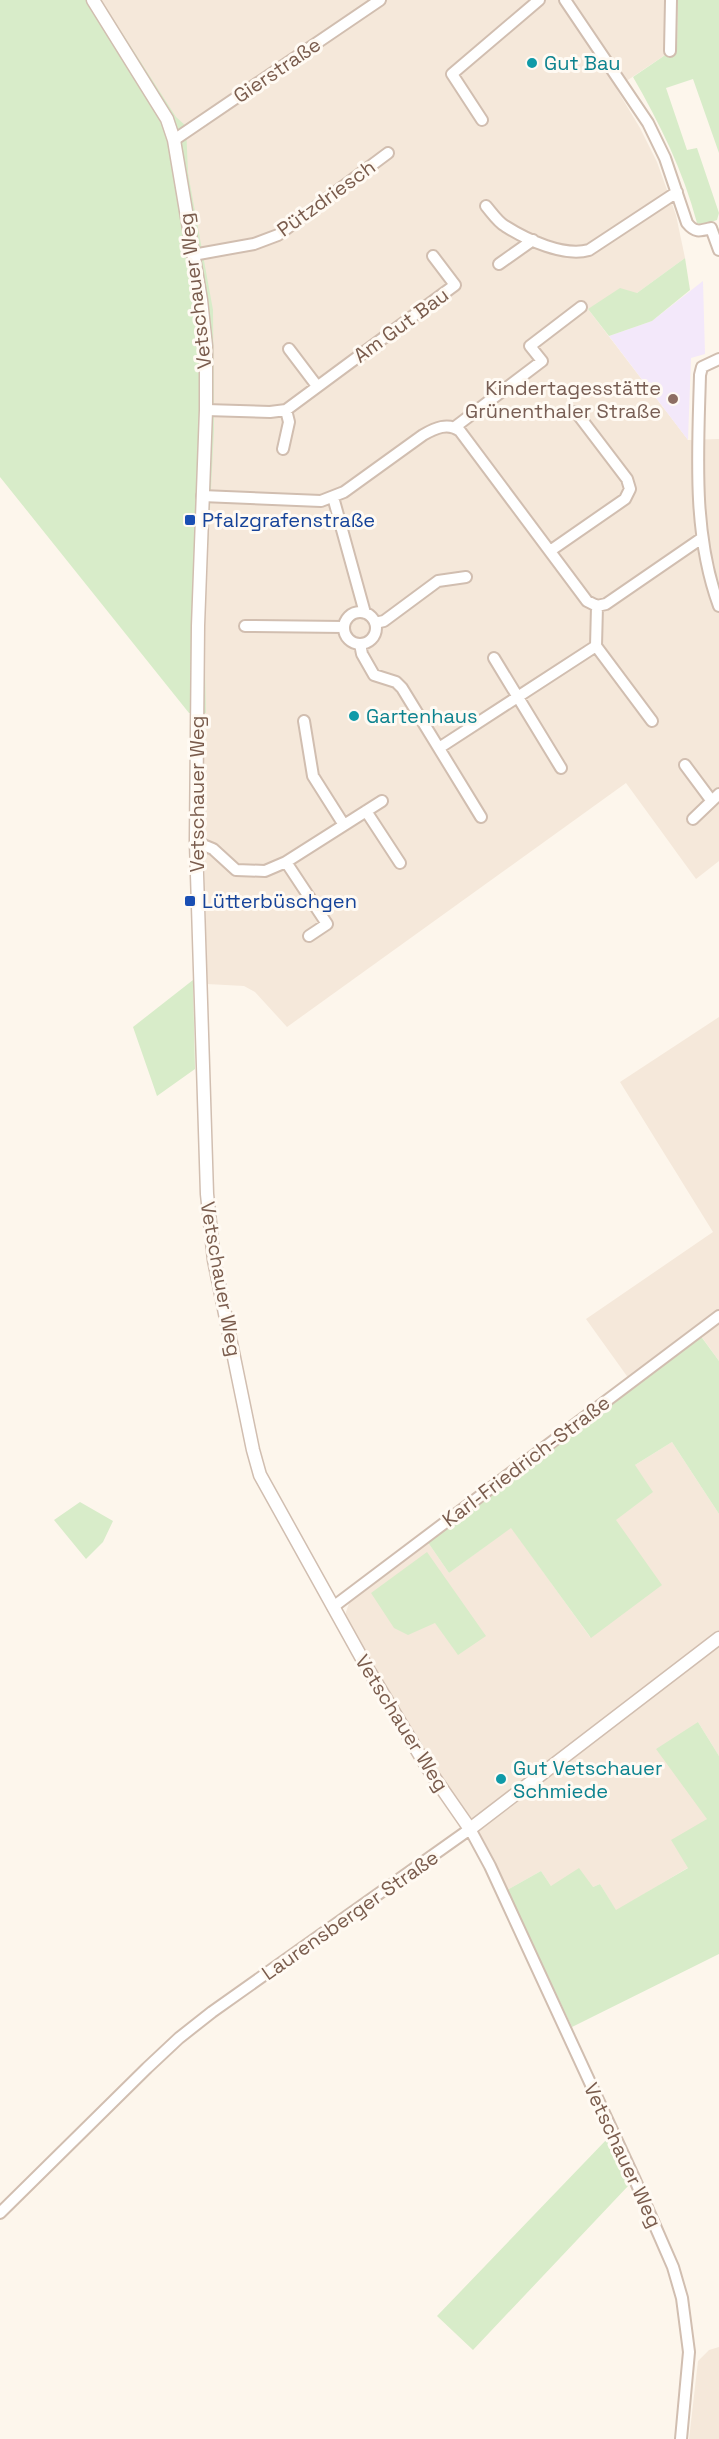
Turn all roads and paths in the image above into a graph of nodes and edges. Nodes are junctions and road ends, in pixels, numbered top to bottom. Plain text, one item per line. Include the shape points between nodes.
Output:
1 (93, 0) edge
2 (380, 0) edge
3 (539, 0) edge
4 (566, 0) edge
5 (671, 0) edge
6 (670, 51) dead end
7 (482, 120) dead end
8 (174, 140) junction
9 (388, 153) dead end
10 (678, 192) junction
11 (486, 206) dead end
12 (533, 240) junction
13 (719, 250) edge
14 (193, 255) junction
15 (433, 256) dead end
16 (499, 264) dead end
17 (581, 307) dead end
18 (289, 349) dead end
19 (719, 359) edge
20 (317, 386) junction
21 (206, 410) junction
22 (286, 410) junction
23 (576, 412) dead end
24 (454, 427) junction
25 (283, 449) dead end
26 (202, 496) junction
27 (333, 496) junction
28 (702, 538) junction
29 (550, 551) junction
30 (466, 577) dead end
31 (597, 606) junction
32 (719, 606) edge
33 (365, 613) junction
34 (375, 623) junction
35 (245, 626) dead end
36 (344, 627) junction
37 (360, 644) junction
38 (596, 646) junction
39 (494, 658) dead end
40 (519, 698) junction
41 (304, 721) dead end
42 (652, 721) dead end
43 (438, 748) junction
44 (685, 765) dead end
45 (561, 768) dead end
46 (715, 797) edge
47 (381, 801) dead end
48 (366, 811) junction
49 (482, 818) dead end
50 (693, 819) dead end
51 (344, 825) junction
52 (196, 843) junction
53 (286, 862) junction
54 (400, 863) dead end
55 (309, 936) dead end
56 (719, 1316) edge
57 (333, 1607) junction
58 (719, 1638) edge
59 (470, 1829) junction
60 (0, 2213) edge
61 (681, 2439) edge

1 - 8 street, Vetschauer Weg via 167,119
2 - 8 street, Gierstraße
3 - 7 street via 452,74
4 - 10 street via 648,123
5 - 6 street
8 - 14 street, Vetschauer Weg
9 - 14 street, Pützdriesch via 278,234 254,244
10 - 12 street via 589,250 565,252
10 - 13 street via 687,224 699,232 711,228
11 - 12 street via 503,225
12 - 16 street
14 - 21 street, Vetschauer Weg via 206,346
15 - 20 street, Am Gut Bau via 455,285
17 - 24 street via 530,346 542,361
18 - 20 street
19 - 28 street via 702,368 699,375 698,485
20 - 22 street, Am Gut Bau
21 - 22 street
21 - 26 street, Vetschauer Weg
22 - 25 street via 289,422
23 - 29 street via 627,479 630,489 625,499
24 - 27 street via 432,429
24 - 29 street
26 - 27 street via 321,501
26 - 52 street, Vetschauer Weg
27 - 33 street
28 - 31 street via 606,604
28 - 32 street
29 - 31 street via 587,601
30 - 34 street via 438,581 384,621
31 - 38 street
33 - 34 street
33 - 36 street via 351,615
34 - 37 street via 373,637
35 - 36 street
36 - 37 street via 348,639
37 - 43 street via 374,675 402,688
38 - 40 street
38 - 42 street
39 - 40 street
40 - 43 street
40 - 45 street
41 - 51 street via 313,776
43 - 49 street
44 - 46 street
46 - 50 street
47 - 48 street
48 - 51 street
48 - 54 street
51 - 53 street
52 - 53 street via 213,849 236,870 265,871
52 - 57 street, Vetschauer Weg via 207,1194 214,1260 260,1474
53 - 55 street via 327,924
56 - 57 street, Karl-Friedrich-Straße
57 - 59 street, Vetschauer Weg via 427,1767
58 - 59 street, Laurensberger Straße
59 - 60 street, Laurensberger Straße via 179,2038
59 - 61 street, Vetschauer Weg via 673,2268 682,2298 689,2352

